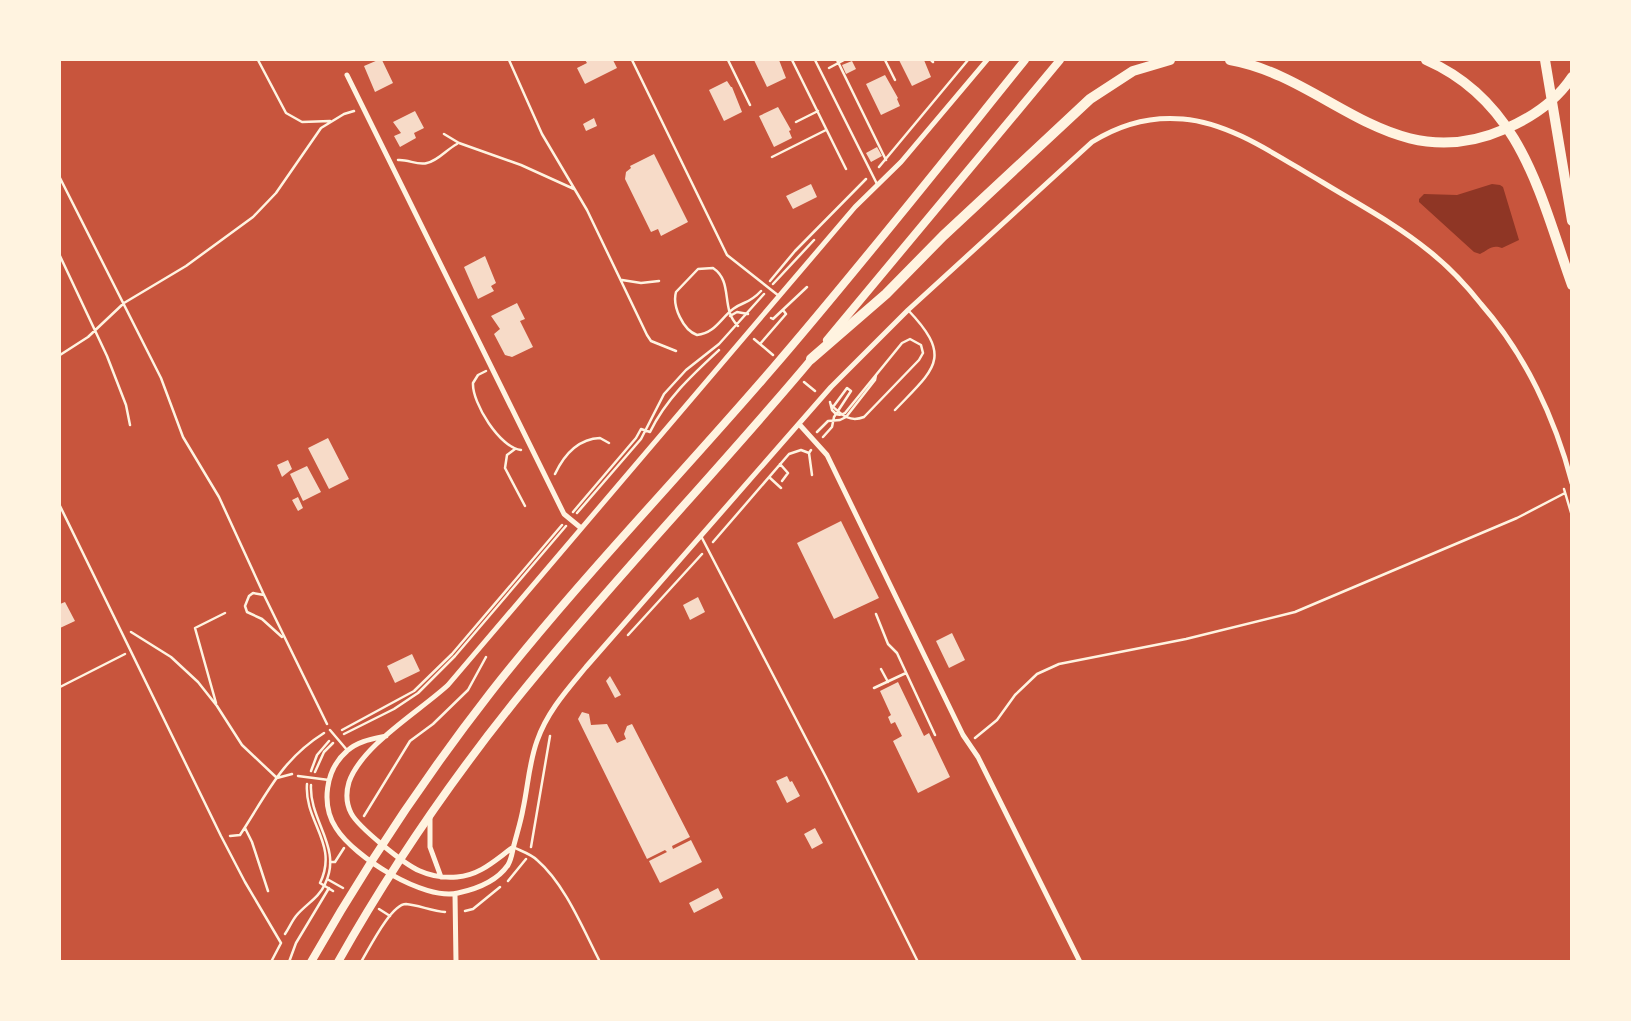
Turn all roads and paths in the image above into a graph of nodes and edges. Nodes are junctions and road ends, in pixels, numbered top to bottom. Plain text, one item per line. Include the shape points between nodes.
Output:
1 (258, 60) edge
2 (509, 60) edge
3 (632, 60) edge
4 (728, 60) edge
5 (792, 60) edge
6 (816, 60) edge
7 (844, 60) edge
8 (885, 60) edge
9 (967, 60) edge
10 (974, 60) edge
11 (987, 60) edge
12 (1025, 60) edge
13 (1060, 60) edge
14 (1170, 60) edge
15 (1230, 60) edge
16 (1426, 60) edge
17 (1545, 60) edge
18 (838, 61) edge
19 (821, 72) junction
20 (347, 75) dead end
21 (1572, 77) edge
22 (895, 80) dead end
23 (362, 105) junction
24 (750, 105) dead end
25 (818, 111) junction
26 (330, 121) junction
27 (796, 121) dead end
28 (827, 130) junction
29 (444, 134) dead end
30 (459, 143) junction
31 (772, 157) dead end
32 (887, 161) junction
33 (391, 162) junction
34 (846, 169) dead end
35 (873, 175) junction
36 (60, 178) edge
37 (877, 184) junction
38 (576, 191) junction
39 (1572, 221) edge
40 (60, 256) edge
41 (622, 280) junction
42 (660, 281) dead end
43 (1572, 285) edge
44 (768, 287) junction
45 (779, 296) junction
46 (754, 302) junction
47 (124, 303) junction
48 (783, 310) dead end
49 (908, 310) junction
50 (748, 314) junction
51 (680, 315) dead end
52 (721, 322) junction
53 (95, 330) junction
54 (760, 344) dead end
55 (676, 351) dead end
56 (60, 355) edge
57 (811, 359) junction
58 (492, 368) junction
59 (847, 382) dead end
60 (839, 390) dead end
61 (832, 398) dead end
62 (816, 405) junction
63 (833, 407) dead end
64 (895, 410) dead end
65 (836, 414) junction
66 (832, 420) junction
67 (130, 425) dead end
68 (799, 425) junction
69 (646, 431) junction
70 (824, 436) dead end
71 (812, 437) junction
72 (610, 443) dead end
73 (514, 450) junction
74 (534, 452) junction
75 (809, 453) dead end
76 (780, 464) junction
77 (813, 475) dead end
78 (769, 477) junction
79 (782, 481) dead end
80 (1563, 482) dead end
81 (1572, 482) edge
82 (551, 487) junction
83 (781, 488) dead end
84 (1566, 493) junction
85 (60, 506) edge
86 (525, 506) dead end
87 (1572, 516) edge
88 (569, 519) junction
89 (581, 528) junction
90 (701, 536) junction
91 (708, 548) junction
92 (264, 596) junction
93 (225, 613) dead end
94 (876, 614) dead end
95 (118, 624) junction
96 (623, 639) dead end
97 (285, 640) junction
98 (478, 649) junction
99 (132, 651) junction
100 (881, 669) dead end
101 (906, 673) junction
102 (888, 682) junction
103 (60, 687) edge
104 (874, 688) dead end
105 (216, 706) junction
106 (330, 730) junction
107 (935, 735) dead end
108 (386, 736) junction
109 (336, 737) junction
110 (967, 744) junction
111 (347, 750) junction
112 (298, 776) joint
113 (277, 778) junction
114 (311, 778) junction
115 (329, 780) junction
116 (431, 814) junction
117 (359, 823) junction
118 (245, 828) junction
119 (221, 836) junction
120 (348, 842) junction
121 (382, 844) junction
122 (513, 847) junction
123 (401, 858) junction
124 (372, 860) junction
125 (329, 862) junction
126 (390, 874) junction
127 (441, 877) junction
128 (327, 887) junction
129 (268, 891) dead end
130 (333, 891) dead end
131 (455, 894) junction
132 (376, 916) dead end
133 (386, 921) dead end
134 (281, 943) junction
135 (271, 961) edge
136 (289, 961) edge
137 (311, 961) edge
138 (338, 961) edge
139 (456, 961) edge
140 (600, 961) edge
141 (918, 961) edge
142 (1080, 961) edge

1 - 26 path via 286,113 302,122
2 - 38 path via 542,134
3 - 44 lane via 727,255
4 - 24 path
5 - 25 path
6 - 19 lane
7 - 18 path
8 - 22 path
9 - 32 path
10 - 32 path
11 - 37 street
12 - 121 main road via 793,344 516,662
13 - 57 main road
14 - 57 highway via 1133,71 1090,99 886,294
15 - 21 highway via 1268,71 1362,121 1404,137 1445,142 1482,137 1522,122
16 - 43 highway via 1460,78 1502,118 1534,177
17 - 39 highway
18 - 19 path
18 - 32 path
19 - 35 lane
20 - 23 street
23 - 26 path
23 - 33 street
25 - 27 path
25 - 28 path
26 - 47 path via 253,217
28 - 31 path
28 - 34 path
29 - 30 path
30 - 33 path via 426,164
30 - 38 path via 522,165
32 - 35 path
33 - 58 street
35 - 37 lane
35 - 44 path via 795,251
36 - 47 path
37 - 45 street
38 - 41 path
40 - 53 path
41 - 42 path
41 - 55 path via 651,341
44 - 45 lane
44 - 46 path
45 - 89 street
46 - 50 path
46 - 52 path via 733,309
46 - 69 path via 758,306 742,327 693,373 658,415 650,432
47 - 53 path
47 - 92 path via 161,378 183,437 219,497
48 - 54 path via 786,314
49 - 62 street
49 - 64 lane via 930,336 933,363
49 - 81 street via 1092,142 1112,130 1146,120 1198,121 1270,152 1395,226 1446,266 1483,305 1531,377
50 - 52 path via 737,312
50 - 69 path via 664,394
51 - 52 path via 686,328 697,335
53 - 56 path
53 - 67 path
57 - 116 main road via 538,672
58 - 73 path via 473,383 475,398 496,432
58 - 74 street
59 - 60 path
61 - 65 path
62 - 66 path
62 - 68 street
63 - 65 path via 847,388 851,391
65 - 66 path
65 - 66 path via 845,413 876,375 848,415
66 - 70 path
66 - 71 path
68 - 71 street
68 - 90 street
69 - 88 path via 641,429
71 - 76 path
71 - 110 street via 827,455
72 - 82 path via 594,438 576,446 560,465
73 - 74 path
73 - 86 path via 507,455 505,468
74 - 82 street
75 - 77 path
76 - 78 path
76 - 79 path via 788,473
78 - 83 path
78 - 91 path
80 - 84 path
82 - 88 street
84 - 87 path
84 - 110 path via 1294,612 1059,664 1037,674 997,720
85 - 95 lane
88 - 89 street
88 - 109 path via 418,693
89 - 98 street
90 - 91 lane
90 - 122 street via 550,713 534,751
91 - 96 path
91 - 141 lane
92 - 97 path
92 - 97 path via 249,596 247,612
93 - 105 path via 195,628
94 - 101 path
95 - 99 lane
95 - 105 path via 171,657
97 - 106 path
98 - 108 street via 448,685
98 - 117 path via 486,656 472,685 410,741
99 - 103 path
99 - 119 lane
100 - 102 path
101 - 102 path
101 - 107 path
102 - 104 path
105 - 113 path via 242,745
106 - 109 lane
106 - 113 path via 305,745
108 - 111 street
108 - 117 street via 359,765 347,790 348,806
109 - 111 lane
109 - 114 path
110 - 142 street via 978,757
111 - 115 street
112 - 113 path
112 - 114 lane
113 - 118 path
114 - 115 lane
114 - 125 path via 312,805 330,849
115 - 120 street via 328,809
116 - 123 main road
116 - 127 street via 430,847
117 - 121 street
118 - 119 path via 240,835
118 - 129 path
119 - 134 lane
120 - 124 street
120 - 125 path via 335,862
121 - 123 street
121 - 124 main road
122 - 127 street via 476,873
122 - 131 street via 512,857 498,875
122 - 140 lane via 547,869
123 - 126 main road
123 - 127 street via 417,870
124 - 126 street
124 - 137 main road
125 - 128 path
126 - 131 street via 418,889
126 - 138 main road
128 - 130 path
128 - 134 path via 296,915
128 - 136 path
131 - 139 street
132 - 133 path
134 - 135 lane

